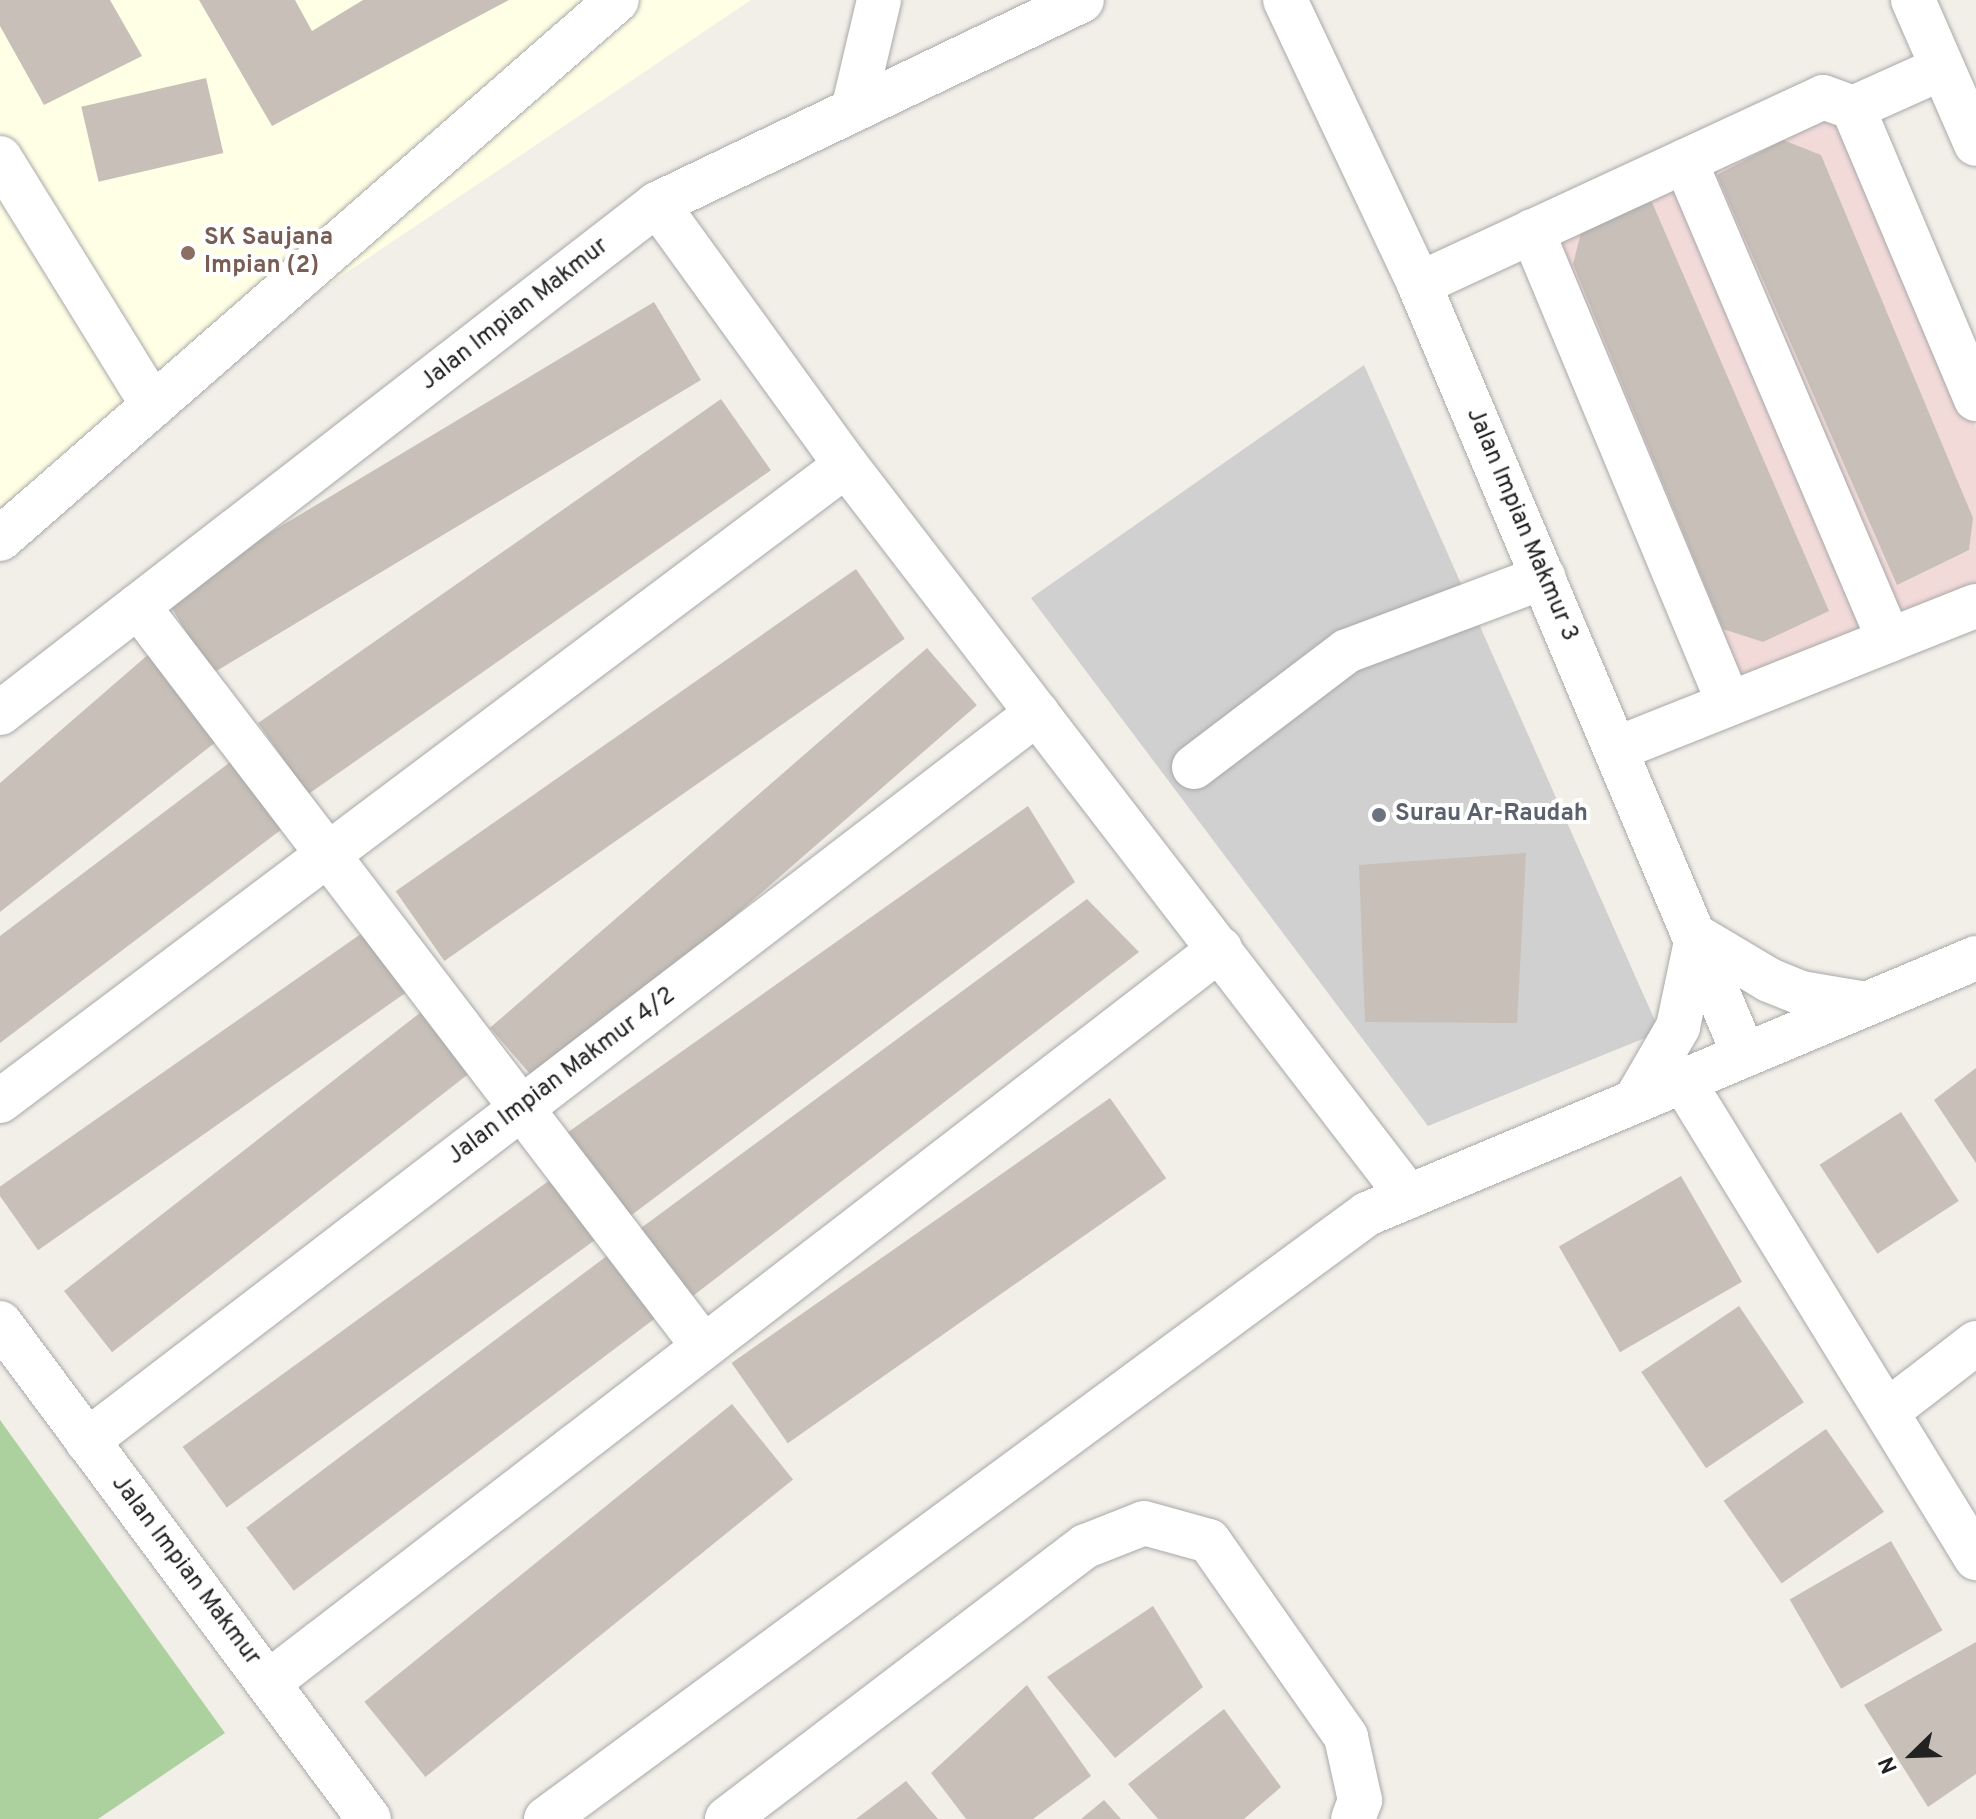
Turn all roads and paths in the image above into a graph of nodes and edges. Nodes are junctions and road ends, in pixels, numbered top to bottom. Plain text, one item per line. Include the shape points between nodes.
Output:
1 (617, 0) edge
2 (879, 0) edge
3 (1082, 0) edge
4 (1285, 0) edge
5 (1913, 0) edge
6 (1942, 68) junction
7 (1853, 108) junction
8 (853, 110) junction
9 (1976, 144) edge
10 (0, 158) edge
11 (1685, 161) junction
12 (657, 204) junction
13 (1532, 231) junction
14 (1419, 284) junction
15 (1976, 399) edge
16 (153, 406) junction
17 (846, 465) junction
18 (0, 539) edge
19 (1544, 577) junction
20 (138, 606) junction
21 (1976, 606) edge
22 (1889, 640) junction
23 (1729, 704) junction
24 (0, 713) edge
25 (1037, 713) junction
26 (1616, 749) junction
27 (1194, 767) dead end
28 (325, 856) junction
29 (1697, 937) junction
30 (1220, 949) junction
31 (1976, 958) edge
32 (1866, 1004) junction
33 (1744, 1055) junction
34 (1683, 1081) junction
35 (0, 1101) edge
36 (1635, 1101) junction
37 (520, 1109) junction
38 (1409, 1197) junction
39 (0, 1323) edge
40 (1976, 1343) edge
41 (704, 1347) junction
42 (1889, 1410) junction
43 (87, 1441) junction
44 (1976, 1558) edge
45 (269, 1682) junction
46 (1357, 1809) edge
47 (369, 1819) edge
48 (546, 1819) edge
49 (727, 1819) edge

1 - 16 street
2 - 8 street
3 - 8 street, Jalan Impian Makmur
4 - 14 street, Jalan Impian Makmur 3
5 - 6 street
6 - 7 street
6 - 9 street
7 - 11 street via 1823,97
7 - 15 street
8 - 12 street, Jalan Impian Makmur
10 - 16 street
11 - 13 street
11 - 22 street
12 - 17 street
12 - 20 street, Jalan Impian Makmur
13 - 14 street
13 - 23 street
14 - 19 street, Jalan Impian Makmur 3
16 - 18 street
17 - 25 street
17 - 28 street
19 - 26 street, Jalan Impian Makmur 3
19 - 27 street via 1347,651
20 - 24 street, Jalan Impian Makmur
20 - 28 street
21 - 22 street
22 - 23 street
23 - 26 street
25 - 30 street
25 - 37 street, Jalan Impian Makmur 4/2
26 - 29 street, Jalan Impian Makmur 3
28 - 35 street
28 - 37 street
29 - 32 street via 1779,984
29 - 33 street, Jalan Impian Makmur 3
29 - 36 street via 1678,1027
30 - 38 street
30 - 41 street
31 - 32 street
32 - 33 street
33 - 34 street
34 - 36 street
34 - 42 street
36 - 38 street
37 - 41 street
37 - 43 street, Jalan Impian Makmur 4/2
38 - 48 street via 1367,1214
39 - 43 street, Jalan Impian Makmur
40 - 42 street
41 - 45 street
42 - 44 street
43 - 45 street, Jalan Impian Makmur
45 - 47 street, Jalan Impian Makmur
46 - 49 street via 1346,1737 1209,1541 1144,1523 1086,1546

